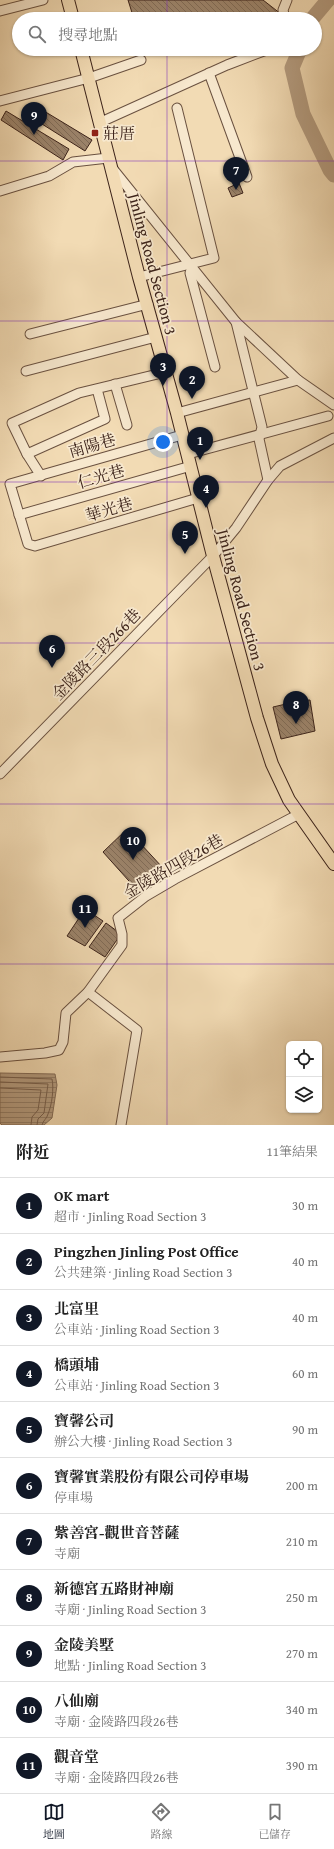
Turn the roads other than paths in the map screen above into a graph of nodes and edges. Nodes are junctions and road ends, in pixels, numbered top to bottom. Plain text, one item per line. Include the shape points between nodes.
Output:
1 (43, 0) edge
2 (68, 0) edge
3 (287, 0) edge
4 (0, 11) edge
5 (71, 12) edge
6 (284, 12) edge
7 (83, 56) edge
8 (251, 56) edge
9 (141, 60) dead end
10 (210, 73) junction
11 (89, 78) junction
12 (0, 101) edge
13 (177, 108) dead end
14 (101, 122) junction
15 (109, 162) junction
16 (247, 177) dead end
17 (0, 191) edge
18 (190, 265) junction
19 (139, 277) junction
20 (148, 304) junction
21 (236, 322) junction
22 (30, 334) dead end
23 (156, 337) junction
24 (215, 366) dead end
25 (26, 371) dead end
26 (166, 372) junction
27 (298, 380) junction
28 (115, 384) junction
29 (97, 389) junction
30 (253, 393) junction
31 (334, 393) edge
32 (331, 402) edge
33 (177, 413) junction
34 (328, 416) dead end
35 (127, 425) dead end
36 (261, 434) junction
37 (182, 435) junction
38 (334, 438) edge
39 (27, 454) junction
40 (189, 460) junction
41 (42, 476) junction
42 (268, 480) junction
43 (198, 498) junction
44 (19, 515) junction
45 (213, 556) junction
46 (0, 774) edge
47 (299, 814) junction
48 (334, 864) edge
49 (88, 992) junction
50 (0, 1057) edge
51 (121, 1125) edge

1 - 4 street
2 - 5 main road
3 - 6 street
7 - 11 main road, Jinling Road Section 3
8 - 10 street
9 - 11 street
10 - 14 street
10 - 16 street
11 - 12 street
11 - 14 main road, Jinling Road Section 3
13 - 18 street via 214,258
14 - 15 main road, Jinling Road Section 3
15 - 17 street via 73,162 49,176
15 - 18 street
15 - 19 main road, Jinling Road Section 3
18 - 19 street
18 - 21 street
18 - 24 street
19 - 20 main road, Jinling Road Section 3
20 - 22 street
20 - 23 main road, Jinling Road Section 3
21 - 27 street
21 - 30 street
23 - 25 street
23 - 26 main road, Jinling Road Section 3
26 - 28 street
26 - 33 main road, Jinling Road Section 3
27 - 30 street
27 - 32 street
28 - 29 street
28 - 35 street
29 - 39 street via 105,419
29 - 39 street via 79,393 12,423
30 - 33 street
30 - 36 street via 262,427
31 - 32 street
33 - 37 main road, Jinling Road Section 3
34 - 36 street, 仁光巷
36 - 40 street, 仁光巷
36 - 42 street via 259,439
37 - 40 main road, Jinling Road Section 3
37 - 41 street, 南陽巷
38 - 42 street, 金陵路三段266巷 via 280,466
39 - 41 street
40 - 43 main road, Jinling Road Section 3
40 - 44 street, 仁光巷
41 - 44 street, 南陽巷 via 10,484
42 - 45 street, 金陵路三段266巷 via 236,528
43 - 44 street, 華光巷 via 36,546 28,544
43 - 45 main road, Jinling Road Section 3
45 - 46 street, 金陵路三段266巷
45 - 47 main road, Jinling Road Section 3 via 272,764
47 - 48 main road, Jinling Road Section 3
47 - 49 street, 金陵路四段26巷 via 175,879 127,910 118,918 122,945
49 - 50 street, 金陵路四段26巷 via 66,1013 63,1042 59,1050 45,1054
49 - 51 street via 137,1030

